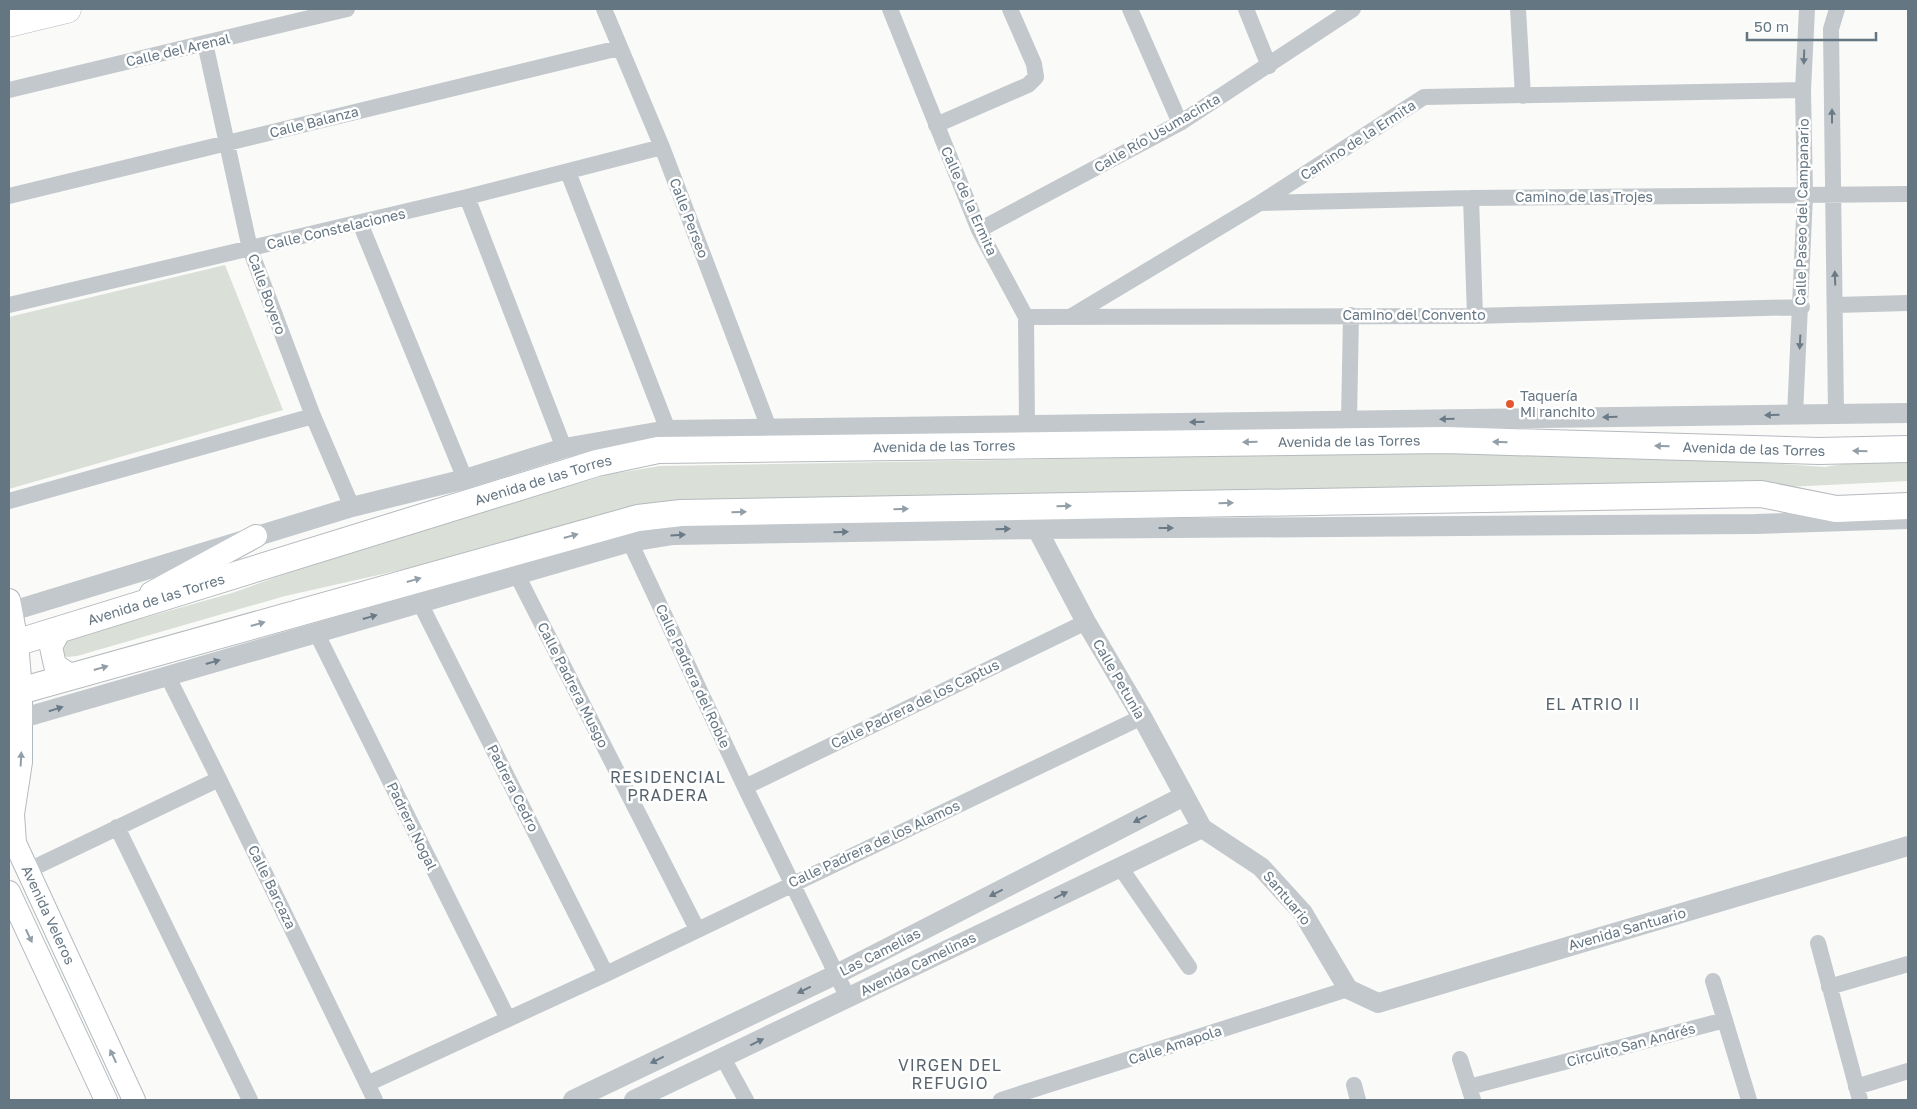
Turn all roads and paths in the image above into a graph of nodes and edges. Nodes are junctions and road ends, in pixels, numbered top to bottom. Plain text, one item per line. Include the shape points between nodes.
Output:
1 (67, 9) edge
2 (348, 9) edge
3 (604, 9) edge
4 (890, 9) edge
5 (1010, 9) edge
6 (1130, 9) edge
7 (1246, 9) edge
8 (1353, 9) edge
9 (1518, 9) edge
10 (1806, 9) edge
11 (1838, 9) edge
12 (9, 23) edge
13 (205, 43) junction
14 (619, 48) junction
15 (1268, 66) junction
16 (9, 90) edge
17 (1803, 90) junction
18 (1523, 96) junction
19 (1180, 123) junction
20 (936, 125) junction
21 (226, 143) junction
22 (662, 147) junction
23 (568, 172) junction
24 (1832, 194) junction
25 (1908, 194) edge
26 (9, 196) edge
27 (1805, 196) junction
28 (467, 197) junction
29 (1471, 198) junction
30 (1260, 203) junction
31 (360, 223) junction
32 (979, 230) junction
33 (250, 249) junction
34 (1908, 303) edge
35 (9, 305) edge
36 (1836, 305) junction
37 (1802, 307) junction
38 (1351, 315) junction
39 (1475, 316) junction
40 (1026, 317) junction
41 (1070, 317) junction
42 (1908, 413) edge
43 (1836, 414) junction
44 (1795, 415) junction
45 (313, 416) junction
46 (1349, 420) junction
47 (1027, 425) junction
48 (770, 428) junction
49 (668, 430) junction
50 (564, 448) junction
51 (1908, 449) edge
52 (465, 479) junction
53 (9, 501) edge
54 (1908, 506) edge
55 (352, 507) junction
56 (1908, 520) edge
57 (1037, 529) junction
58 (256, 536) junction
59 (630, 542) junction
60 (517, 575) junction
61 (420, 604) junction
62 (10, 608) edge
63 (114, 613) junction
64 (1086, 622) junction
65 (60, 630) junction
66 (316, 632) junction
67 (13, 644) edge
68 (167, 675) junction
69 (72, 676) junction
70 (15, 692) edge
71 (1142, 717) junction
72 (15, 721) edge
73 (219, 778) junction
74 (745, 787) junction
75 (1184, 796) junction
76 (117, 828) junction
77 (1202, 828) junction
78 (12, 845) edge
79 (1908, 846) edge
80 (1120, 867) junction
81 (27, 871) junction
82 (792, 884) junction
83 (9, 892) edge
84 (697, 928) junction
85 (1818, 943) dead end
86 (1908, 964) edge
87 (1189, 967) dead end
88 (606, 974) junction
89 (836, 974) junction
90 (1713, 982) dead end
91 (1829, 987) junction
92 (1348, 989) junction
93 (848, 998) junction
94 (508, 1020) junction
95 (1725, 1020) junction
96 (723, 1058) junction
97 (1460, 1059) dead end
98 (1908, 1071) edge
99 (367, 1084) junction
100 (1858, 1093) edge
101 (1471, 1094) edge
102 (641, 1099) edge
103 (106, 1100) edge
104 (134, 1100) edge
105 (250, 1100) edge
106 (375, 1100) edge
107 (573, 1100) edge
108 (746, 1100) edge
109 (1001, 1100) edge
110 (1749, 1100) edge

1 - 12 highway
2 - 13 street, Calle del Arenal
3 - 14 street, Calle Perseo
4 - 20 street, Calle de la Ermita
5 - 20 street via 1034,64 1036,77 1028,85
6 - 19 street
7 - 15 street
8 - 15 street, Calle Río Usumacinta
9 - 18 street
10 -> 17 street, Calle Paseo del Campanario
24 -> 11 street, Calle Paseo del Campanario via 1831,29
13 - 16 street, Calle del Arenal
13 - 21 street, Calle Boyero
14 - 21 street, Calle Balanza
14 - 22 street, Calle Perseo
15 - 19 street, Calle Río Usumacinta
17 - 18 street, Camino de la Ermita
17 - 27 street, Calle Paseo del Campanario
18 - 30 street, Camino de la Ermita via 1424,97
19 - 32 street, Calle Río Usumacinta
20 - 32 street, Calle de la Ermita
21 - 26 street, Calle Balanza
21 - 33 street, Calle Boyero
22 - 23 street, Calle Constelaciones
22 - 48 street, Calle Perseo
23 - 28 street, Calle Constelaciones
23 - 49 street
24 - 25 street, Camino de las Trojes
24 - 27 street, Camino de las Trojes
36 -> 24 street, Calle Paseo del Campanario
27 - 29 street, Camino de las Trojes
27 - 37 street, Calle Paseo del Campanario
28 - 31 street, Calle Constelaciones
28 - 50 street
29 - 30 street, Camino de las Trojes
29 - 39 street
30 - 41 street, Camino de la Ermita
31 - 33 street, Calle Constelaciones
31 - 52 street
32 - 40 street, Calle de la Ermita
33 - 35 street, Calle Constelaciones
33 - 45 street, Calle Boyero
34 - 36 street
36 - 43 street, Calle Paseo del Campanario
37 - 39 street, Camino del Convento
37 -> 44 street, Calle Paseo del Campanario
38 - 39 street, Camino del Convento
38 - 41 street, Camino del Convento
38 - 46 street
40 - 41 street, Camino del Convento
40 - 47 street, Calle de la Ermita
42 - 43 street, Avenida de las Torres
43 - 44 street, Avenida de las Torres
44 -> 46 street, Avenida de las Torres
45 - 53 street
45 - 55 street, Calle Boyero
46 -> 47 street, Avenida de las Torres
47 - 48 street, Avenida de las Torres
48 - 49 street, Avenida de las Torres
49 - 50 street, Avenida de las Torres
50 - 52 street, Avenida de las Torres
51 -> 63 main road, Avenida de las Torres via 1819,451 1445,440 658,450 598,463
52 - 55 street, Avenida de las Torres
69 -> 54 main road via 638,518 681,513 1760,494 1836,509
55 - 58 street, Avenida de las Torres
57 -> 56 street
59 -> 57 street via 673,535
57 - 64 street, Calle Petunia
58 - 62 street, Avenida de las Torres
58 - 63 main road
59 - 60 street
59 - 74 street, Calle Padrera del Roble
60 - 61 street
60 - 84 street, Calle Padrera Musgo
66 -> 61 street
61 - 88 street, Padrera Cedro
62 - 67 main road, Avenida Veleros
63 - 65 main road, Avenida de las Torres
64 - 71 street, Calle Petunia
64 - 74 street, Calle Padrera de los Captus
65 - 67 main road, Avenida de las Torres
65 - 69 main road via 51,647 55,665
68 -> 66 street
66 - 94 street, Padrera Nogal
67 - 70 main road, Avenida Veleros
72 -> 68 street
68 - 73 street, Calle Barcaza
69 - 70 main road
70 - 72 main road, Avenida Veleros
71 - 75 street, Calle Petunia
71 - 82 street, Calle Padrera de los Alamos
78 -> 72 main road, Avenida Veleros via 21,762
73 - 76 street
73 - 99 street, Calle Barcaza
74 - 82 street, Calle Padrera del Roble
75 - 77 street, Calle Petunia
75 -> 89 street, Las Camelias
76 - 81 street
76 - 105 street
77 - 80 street, Avenida Camelinas
77 - 92 street, Santuario via 1261,867 1303,913
78 - 81 main road, Avenida Veleros
79 - 92 street, Avenida Santuario via 1378,1003
80 - 87 street
93 -> 80 street, Avenida Camelinas
104 -> 81 main road, Avenida Veleros
82 - 84 street, Calle Padrera de los Alamos
82 - 89 street, Calle Padrera del Roble
83 -> 103 main road, Avenida Veleros
84 - 88 street, Calle Padrera de los Alamos
85 - 91 street
86 - 91 street
88 - 94 street, Calle Padrera de los Alamos
89 - 93 street, Calle Padrera del Roble
89 -> 107 street, Las Camelias
90 - 95 street
91 - 100 street
92 - 109 street, Calle Amapola
96 -> 93 street, Avenida Camelinas
94 - 99 street, Calle Padrera de los Alamos
95 - 101 street, Circuito San Andrés
95 - 110 street
96 - 102 street, Avenida Camelinas
96 - 108 street
97 - 101 street
98 - 100 street
99 - 106 street, Calle Barcaza

